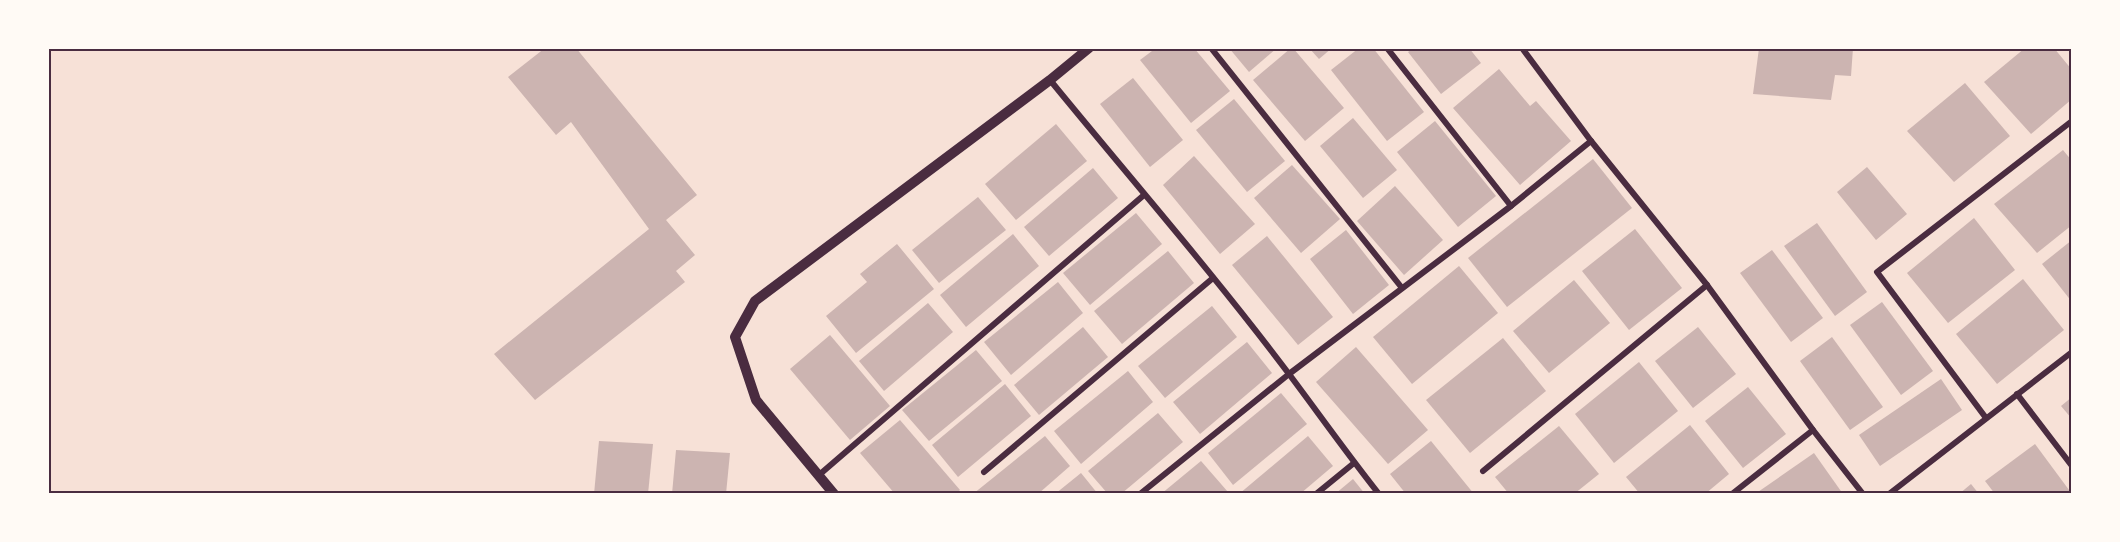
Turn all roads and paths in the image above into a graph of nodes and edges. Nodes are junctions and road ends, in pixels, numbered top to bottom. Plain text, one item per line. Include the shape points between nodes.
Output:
1 (1089, 48) edge
2 (1211, 48) edge
3 (1387, 48) edge
4 (1522, 48) edge
5 (1050, 80) junction
6 (2072, 121) edge
7 (1591, 141) junction
8 (1144, 195) junction
9 (1511, 206) junction
10 (1213, 278) junction
11 (1707, 285) junction
12 (1402, 288) junction
13 (2072, 352) edge
14 (1289, 374) junction
15 (2017, 394) junction
16 (1986, 418) junction
17 (1813, 430) junction
18 (1354, 463) junction
19 (2072, 466) edge
20 (1483, 471) dead end
21 (984, 472) dead end
22 (819, 475) junction
23 (834, 494) edge
24 (1140, 494) edge
25 (1316, 494) edge
26 (1379, 494) edge
27 (1732, 494) edge
28 (1863, 494) edge
29 (1889, 494) edge

1 - 5 street
2 - 12 street
3 - 9 street
4 - 7 street
5 - 8 street
5 - 22 street via 755,301 735,337 756,400
6 - 16 street via 1877,272
7 - 9 street
7 - 11 street
8 - 10 street
8 - 22 street
9 - 12 street
10 - 14 street
10 - 21 street
11 - 17 street
11 - 20 street
12 - 14 street
13 - 15 street
14 - 18 street
14 - 24 street
15 - 16 street
15 - 19 street
16 - 29 street
17 - 27 street
17 - 28 street
18 - 25 street
18 - 26 street
22 - 23 street

